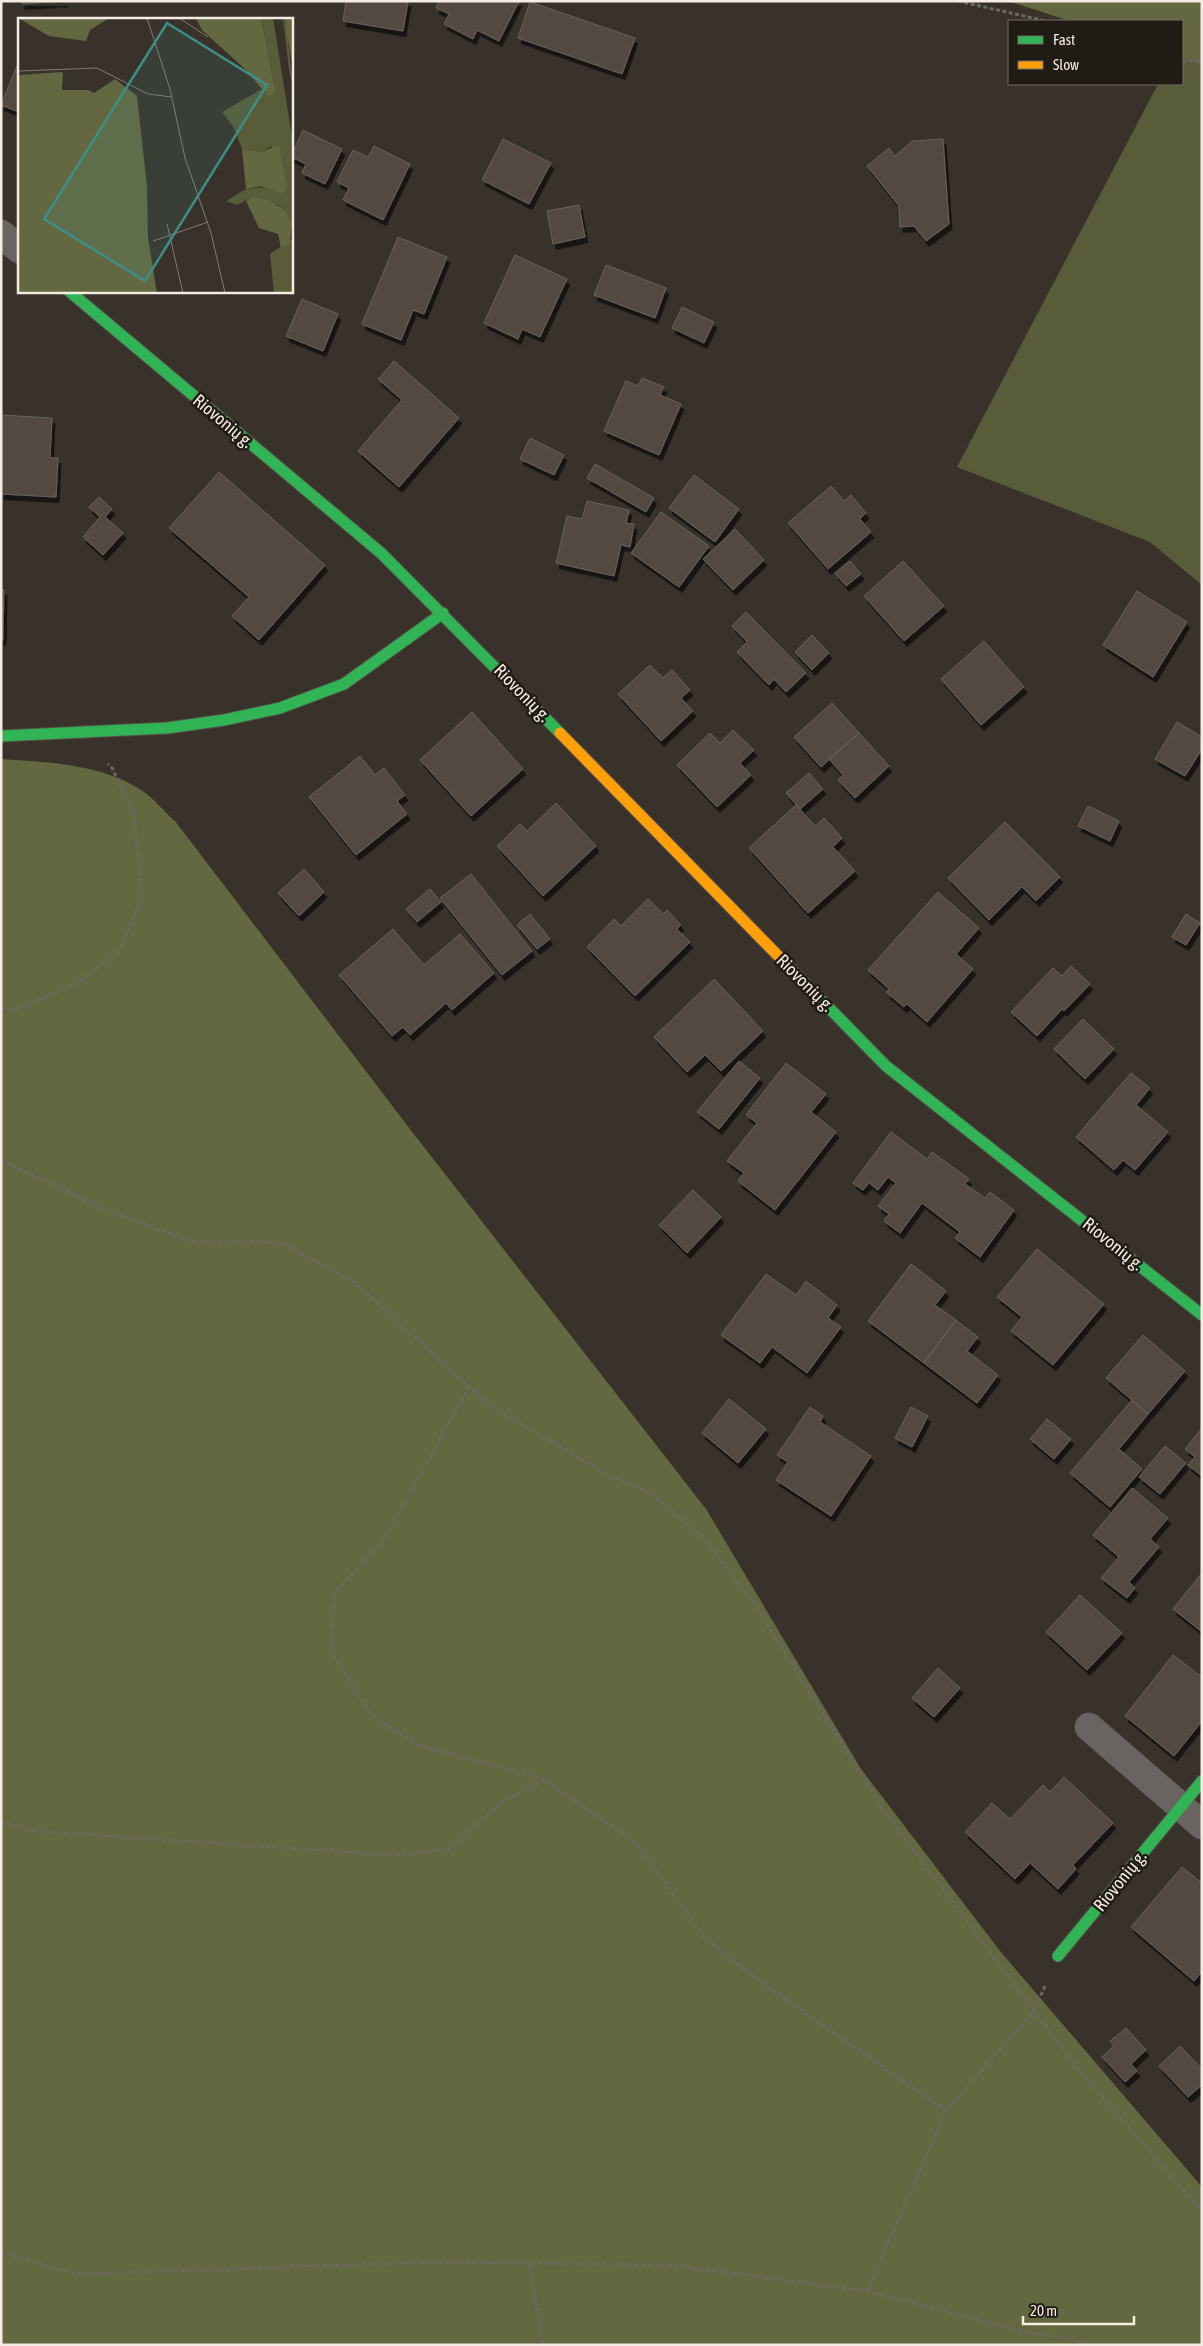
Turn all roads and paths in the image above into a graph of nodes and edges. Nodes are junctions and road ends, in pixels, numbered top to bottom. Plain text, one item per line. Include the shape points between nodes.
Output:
1 (958, 1) edge
2 (1042, 20) edge
3 (1202, 60) edge
4 (1183, 62) edge
5 (1, 234) edge
6 (18, 248) edge
7 (70, 292) edge
8 (443, 612) junction
9 (70, 734) junction
10 (1, 736) edge
11 (1, 1009) edge
12 (1, 1160) edge
13 (1202, 1315) edge
14 (468, 1386) junction
15 (1089, 1728) dead end
16 (545, 1780) junction
17 (1202, 1781) edge
18 (1182, 1806) junction
19 (1, 1822) edge
20 (1202, 1825) edge
21 (1058, 1956) joint
22 (1034, 2010) junction
23 (946, 2111) junction
24 (1202, 2211) edge
25 (1, 2253) edge
26 (529, 2263) junction
27 (867, 2290) junction
28 (543, 2345) edge
29 (1085, 2345) edge

1 - 2 path
3 - 4 path
5 - 6 street
7 - 8 street, Riovonių g. via 382,553
8 - 9 street via 344,684 280,708 167,728
8 - 13 street, Riovonių g. via 886,1066
9 - 10 street
9 - 11 path via 112,768 134,814 142,898 119,951 77,983 18,1009
12 - 14 path via 101,1208 192,1242 282,1243 354,1282
14 - 16 path via 383,1541 334,1593 331,1651 371,1715 417,1745
14 - 22 path via 490,1406 547,1440 610,1476 650,1493 703,1537 751,1599 885,1812
15 - 18 street
16 - 19 path via 503,1802 448,1850 393,1855 33,1831
16 - 23 path via 636,1844 704,1937 761,1982
17 - 18 street, Riovonių g.
18 - 20 street
18 - 21 street, Riovonių g.
21 - 22 path
22 - 23 path
22 - 24 path via 1084,2076
23 - 27 path
25 - 26 path via 77,2274 419,2262
26 - 27 path via 667,2265
26 - 28 path
27 - 29 path via 1031,2333 1074,2339

